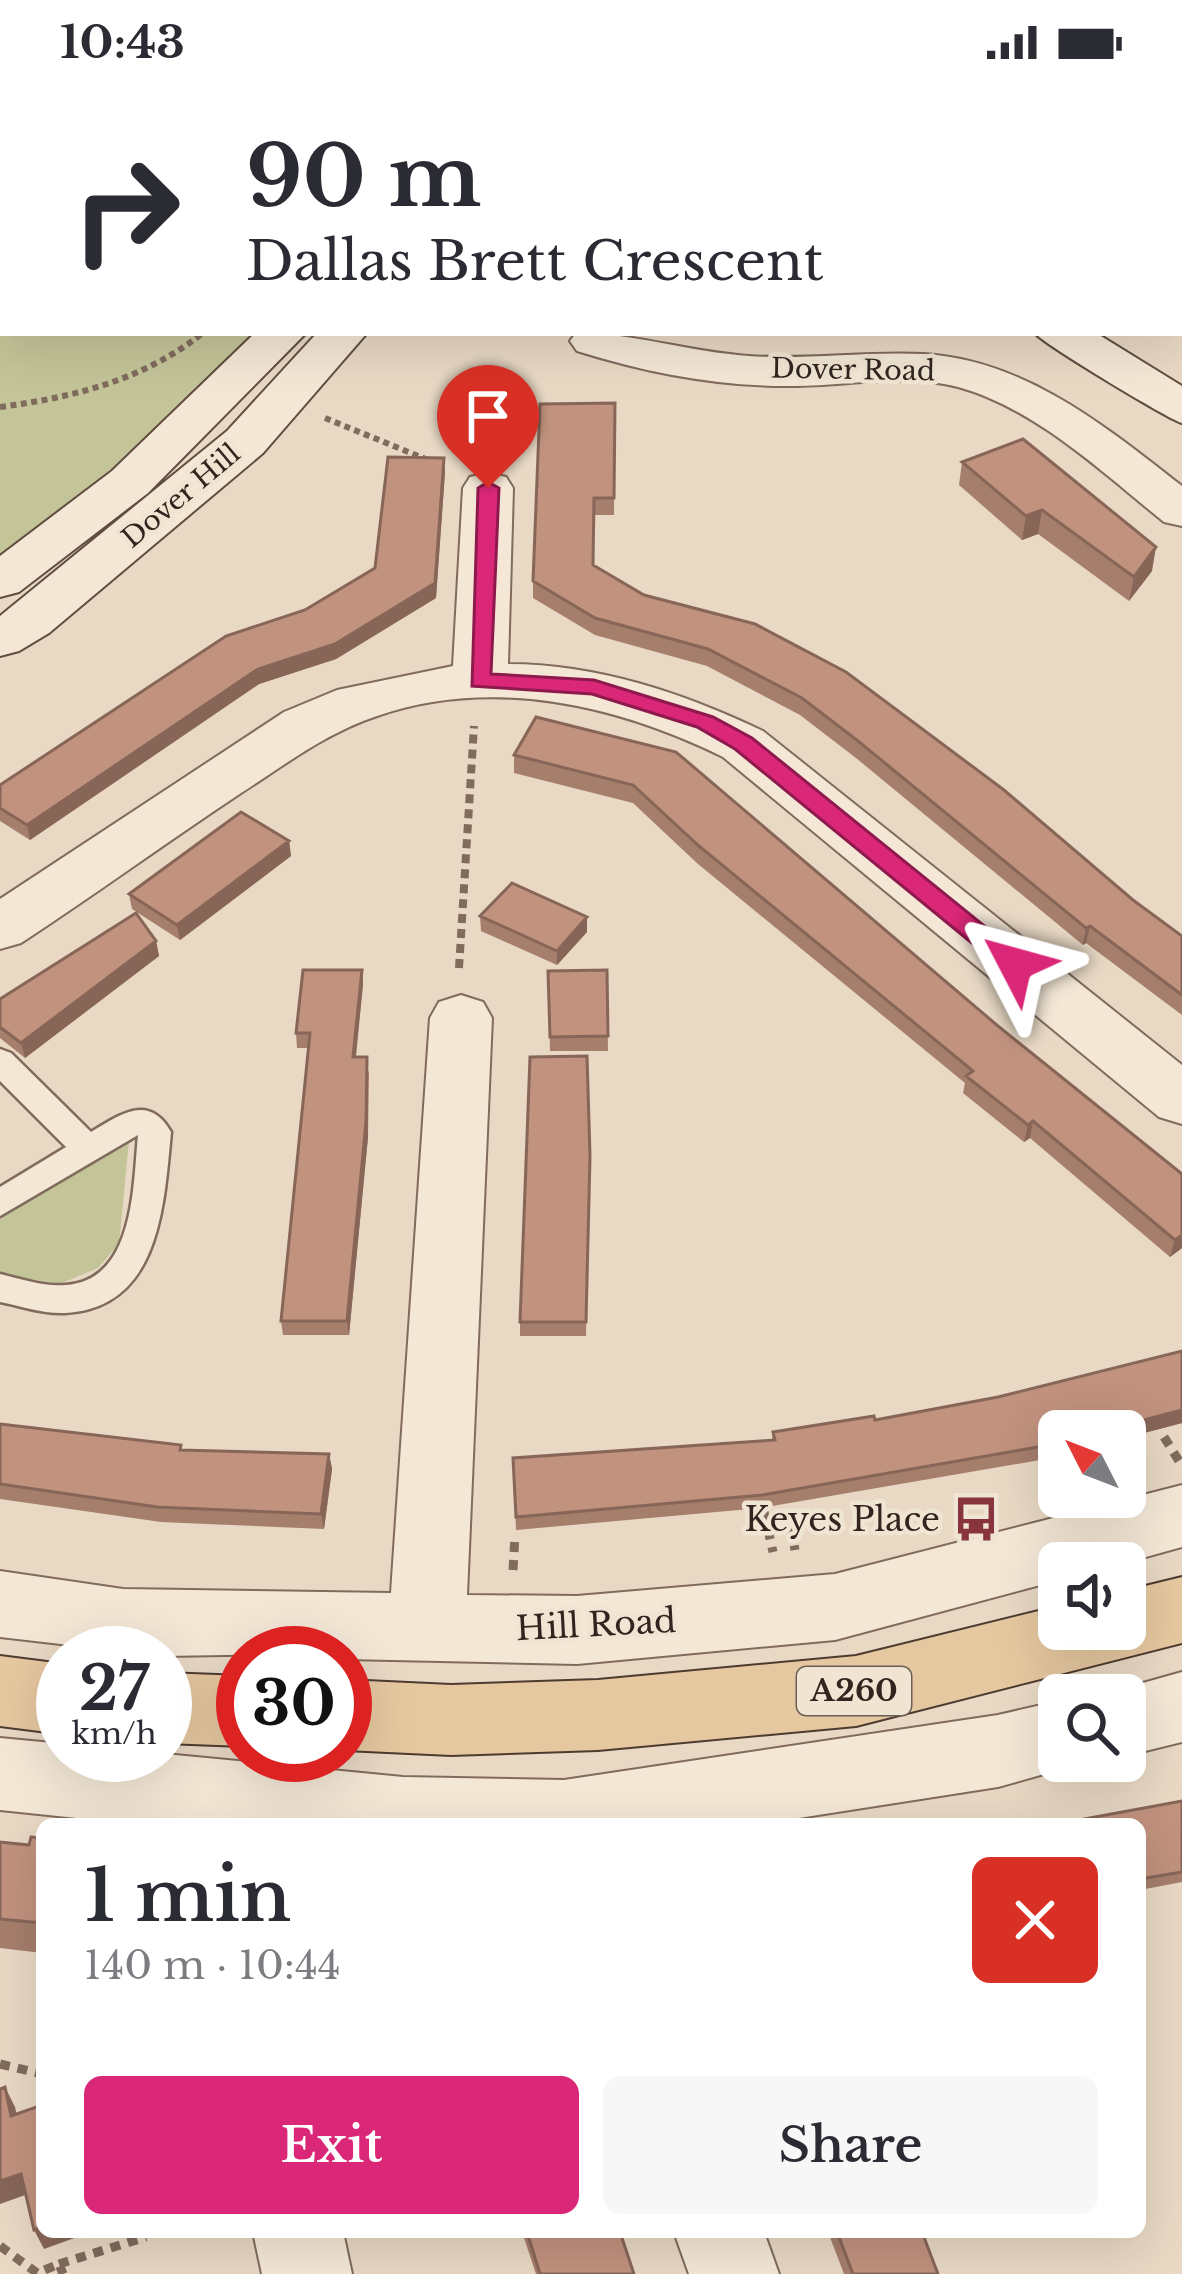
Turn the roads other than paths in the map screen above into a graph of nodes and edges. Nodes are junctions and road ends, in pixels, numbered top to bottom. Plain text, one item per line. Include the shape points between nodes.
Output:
1 (279, 336) edge
2 (340, 336) edge
3 (1065, 336) edge
4 (607, 358) dead end
5 (1182, 408) edge
6 (468, 478) road end
7 (1182, 511) edge
8 (0, 581) edge
9 (0, 639) edge
10 (477, 701) junction
11 (0, 928) edge
12 (461, 1018) road end
13 (0, 1060) edge
14 (1182, 1100) edge
15 (88, 1149) junction
16 (0, 1202) edge
17 (0, 1288) edge
18 (1182, 1516) edge
19 (0, 1604) edge
20 (1182, 1610) edge
21 (1146, 1619) edge
22 (427, 1628) junction
23 (577, 1630) junction
24 (1038, 1645) edge
25 (0, 1691) edge
26 (36, 1696) edge
27 (1182, 1707) edge
28 (598, 1715) junction
29 (372, 1716) edge
30 (1146, 1716) edge
31 (1038, 1742) edge
32 (0, 1774) edge
33 (201, 1809) edge
34 (631, 1814) edge
35 (299, 2238) edge
36 (720, 2238) edge
37 (307, 2274) edge
38 (734, 2274) edge

1 - 8 street, Dover Hill via 130,482
2 - 9 street, Dover Hill via 245,442
3 - 5 street
4 - 7 street, Dover Road via 785,372 945,370 980,378 1084,435
6 - 10 street
10 - 11 street via 386,694 304,725
10 - 14 street via 594,687 686,714 743,743
12 - 22 street
13 - 15 lane
15 - 16 lane
15 - 17 lane via 130,1124 147,1121 154,1132 139,1251 111,1283 70,1299
18 - 23 street, Hill Road via 835,1606
19 - 22 street, Hill Road via 123,1622
20 - 21 main road
22 - 23 street, Hill Road
23 - 28 street
24 - 28 main road, A260 via 856,1691
25 - 26 main road
27 - 30 street
28 - 29 main road, A260
31 - 34 street
32 - 33 street
33 - 34 street
35 - 37 street
36 - 38 street

